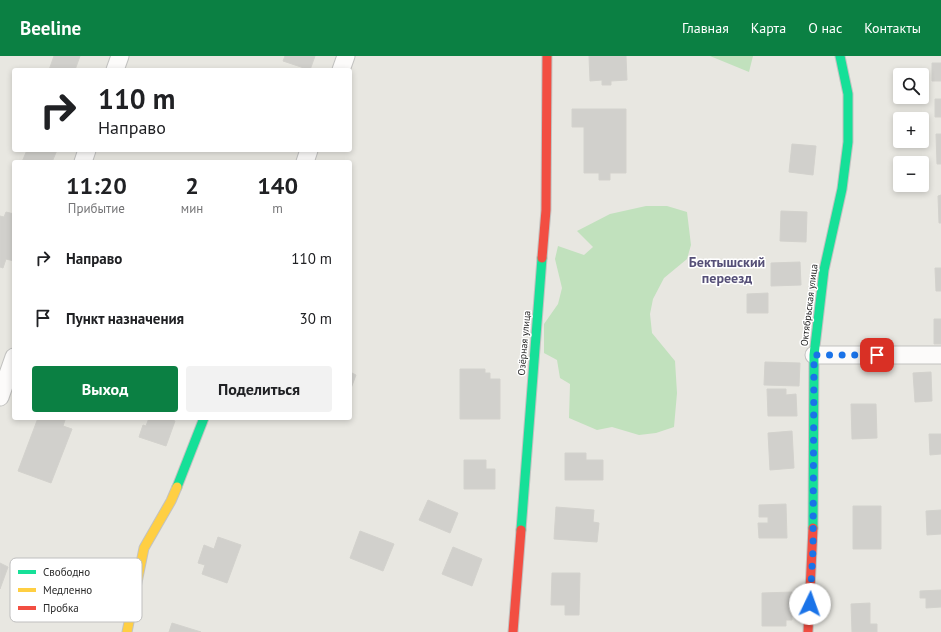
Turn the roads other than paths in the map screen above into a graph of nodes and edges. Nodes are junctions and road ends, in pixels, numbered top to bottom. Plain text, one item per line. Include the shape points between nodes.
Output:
1 (120, 56) edge
2 (346, 56) edge
3 (547, 56) edge
4 (840, 56) edge
5 (116, 68) edge
6 (342, 68) edge
7 (814, 355) junction
8 (941, 355) edge
9 (12, 363) edge
10 (0, 397) edge
11 (203, 420) edge
12 (142, 558) edge
13 (129, 622) edge
14 (127, 632) edge
15 (513, 632) edge
16 (808, 632) edge

1 - 5 street
2 - 6 street
3 - 15 street, Озёрная улица via 546,210
4 - 7 street, Октябрьская улица via 848,94 848,142 842,189 824,270
7 - 8 street
7 - 16 street, Октябрьская улица via 813,549
9 - 10 street
11 - 12 street via 171,501 144,548
13 - 14 street

